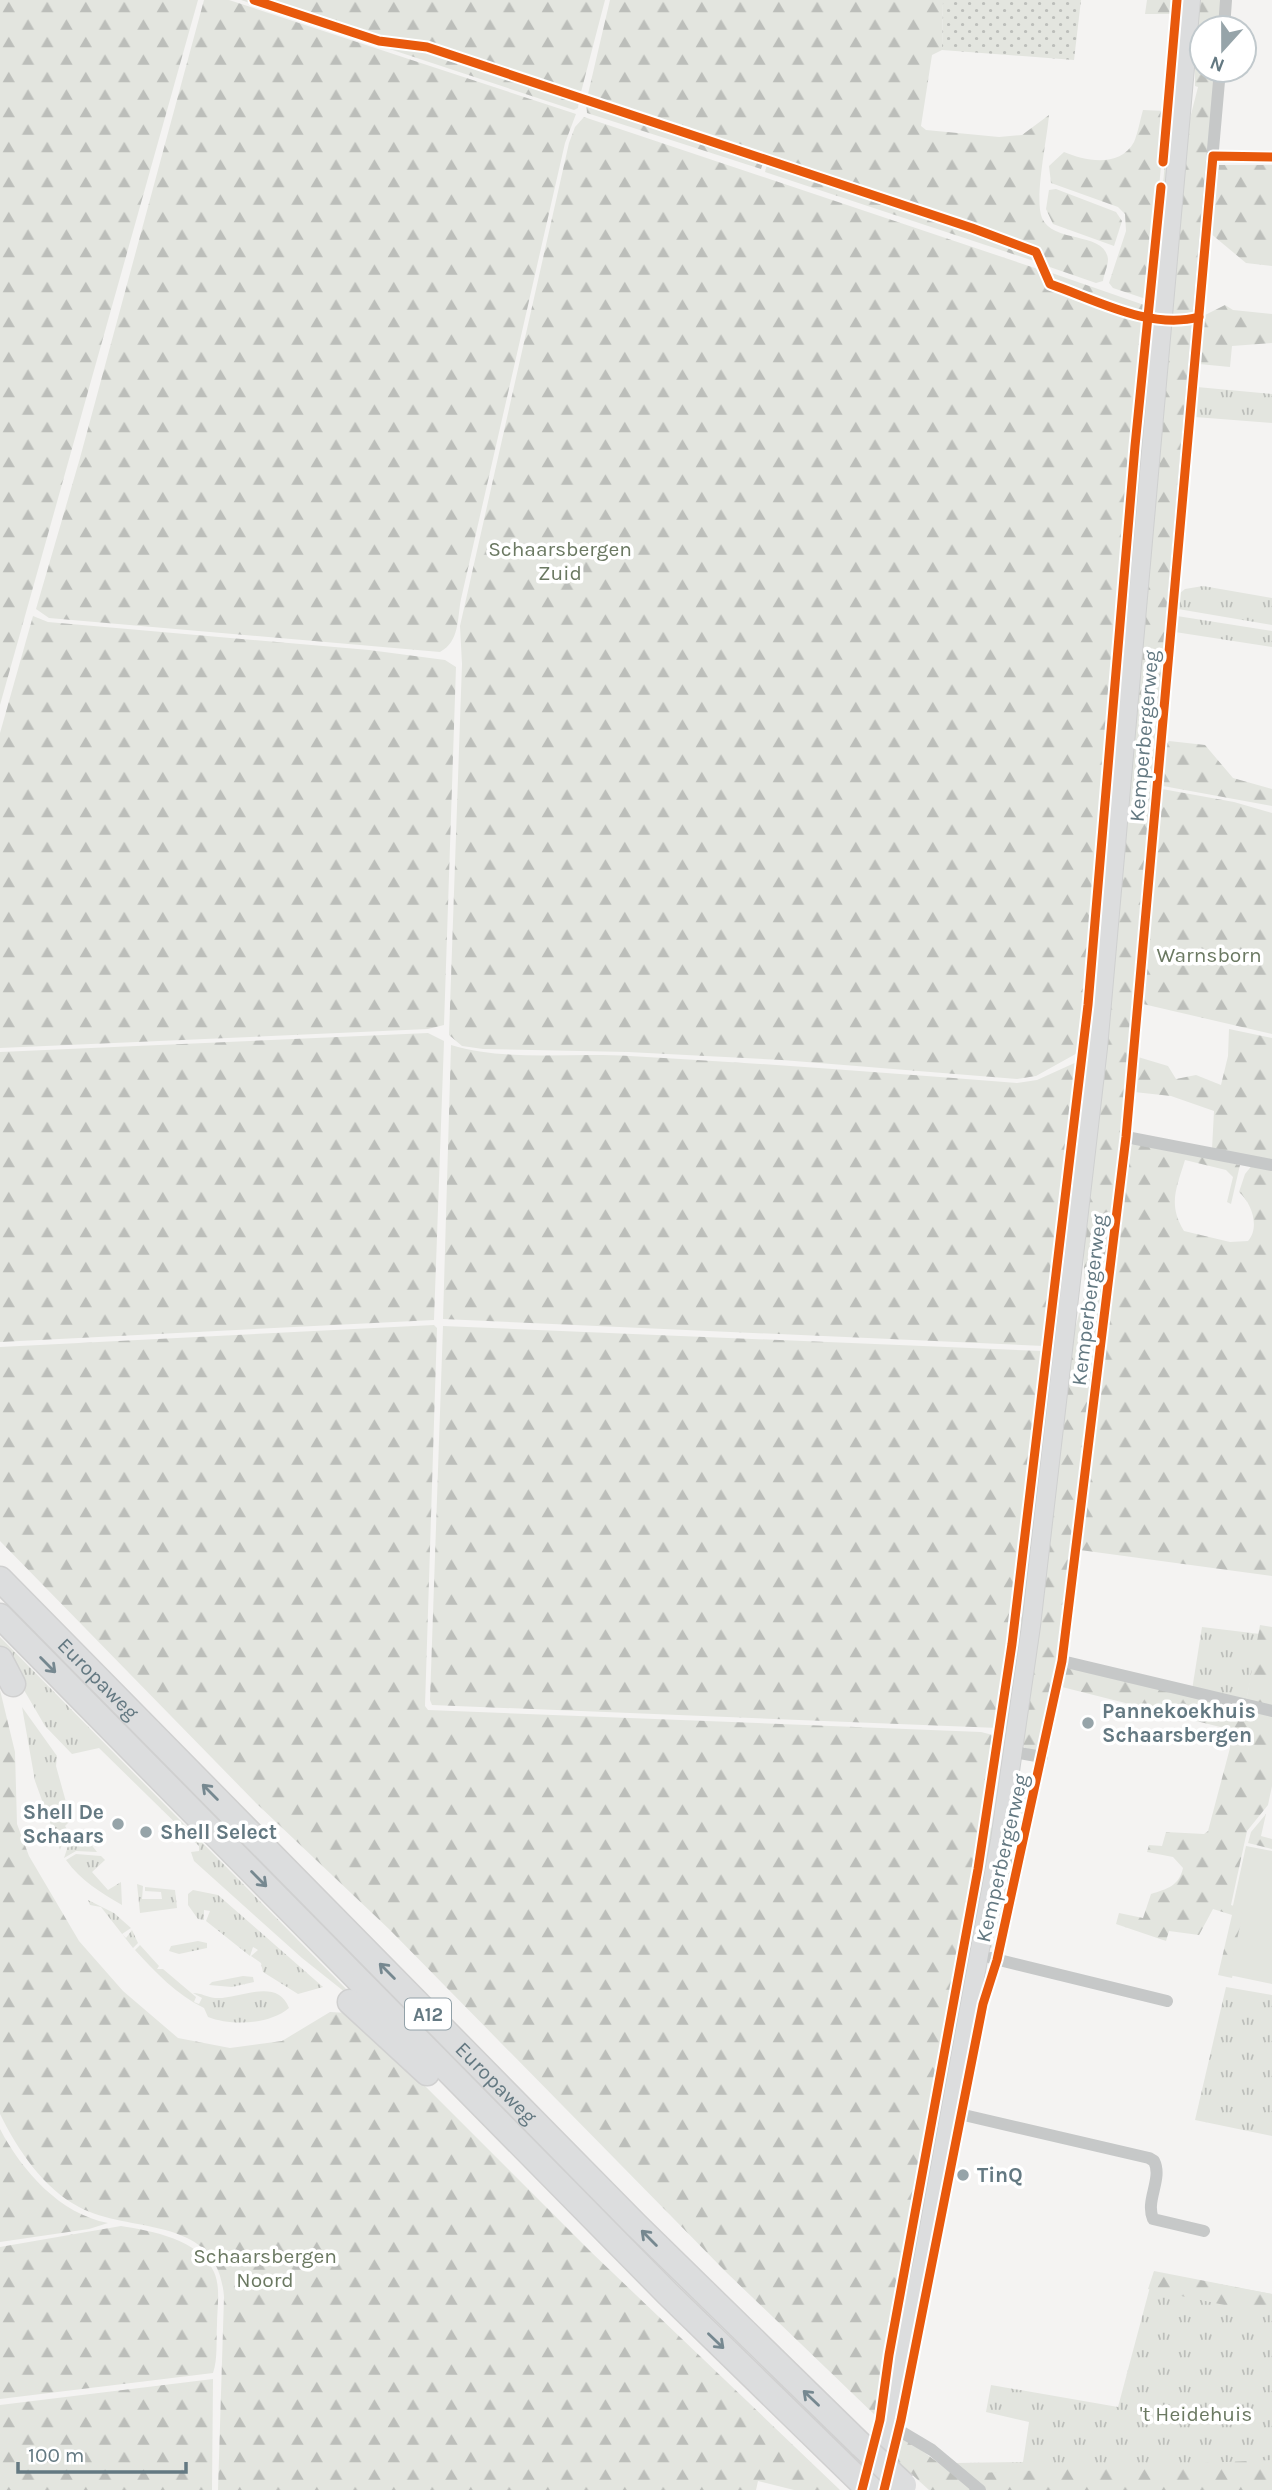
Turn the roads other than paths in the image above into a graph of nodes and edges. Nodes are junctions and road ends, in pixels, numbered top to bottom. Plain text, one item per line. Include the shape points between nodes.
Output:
1 (1191, 0) edge
2 (1219, 84) edge
3 (1213, 156) junction
4 (1272, 157) edge
5 (1126, 1137) junction
6 (1272, 1165) edge
7 (0, 1578) edge
8 (0, 1616) edge
9 (0, 1659) edge
10 (1062, 1661) junction
11 (13, 1684) dead end
12 (1272, 1711) edge
13 (1014, 1752) junction
14 (1042, 1757) junction
15 (988, 1958) junction
16 (1167, 2001) dead end
17 (350, 2002) dead end
18 (951, 2112) junction
19 (1204, 2231) dead end
20 (667, 2293) junction
21 (890, 2425) junction
22 (862, 2483) edge
23 (907, 2488) edge
24 (876, 2490) edge
25 (980, 2490) edge

1 - 13 main road, Kemperbergerweg via 1097,1060
2 - 3 street, Kemperbergerweg
3 - 4 street
3 - 5 street, Kemperbergerweg
5 - 6 street
5 - 10 street, Kemperbergerweg
23 -> 7 highway, Europaweg / A12, bridge via 636,2225
8 -> 20 highway, Europaweg / A12
9 - 11 highway
10 - 12 street
10 - 14 street, Kemperbergerweg
13 - 14 street, Kemperbergerweg
13 - 15 main road, Kemperbergerweg
14 - 15 street, Kemperbergerweg
15 - 16 street, Kemperbergerweg
15 - 18 main road, Kemperbergerweg
17 - 20 highway, A12 via 576,2219
18 - 19 street via 1149,2158 1157,2165 1150,2209 1153,2219
18 - 21 main road, Kemperbergerweg
20 -> 22 highway, Europaweg / A12
21 - 24 main road, Kemperbergerweg
21 - 25 street via 932,2451

